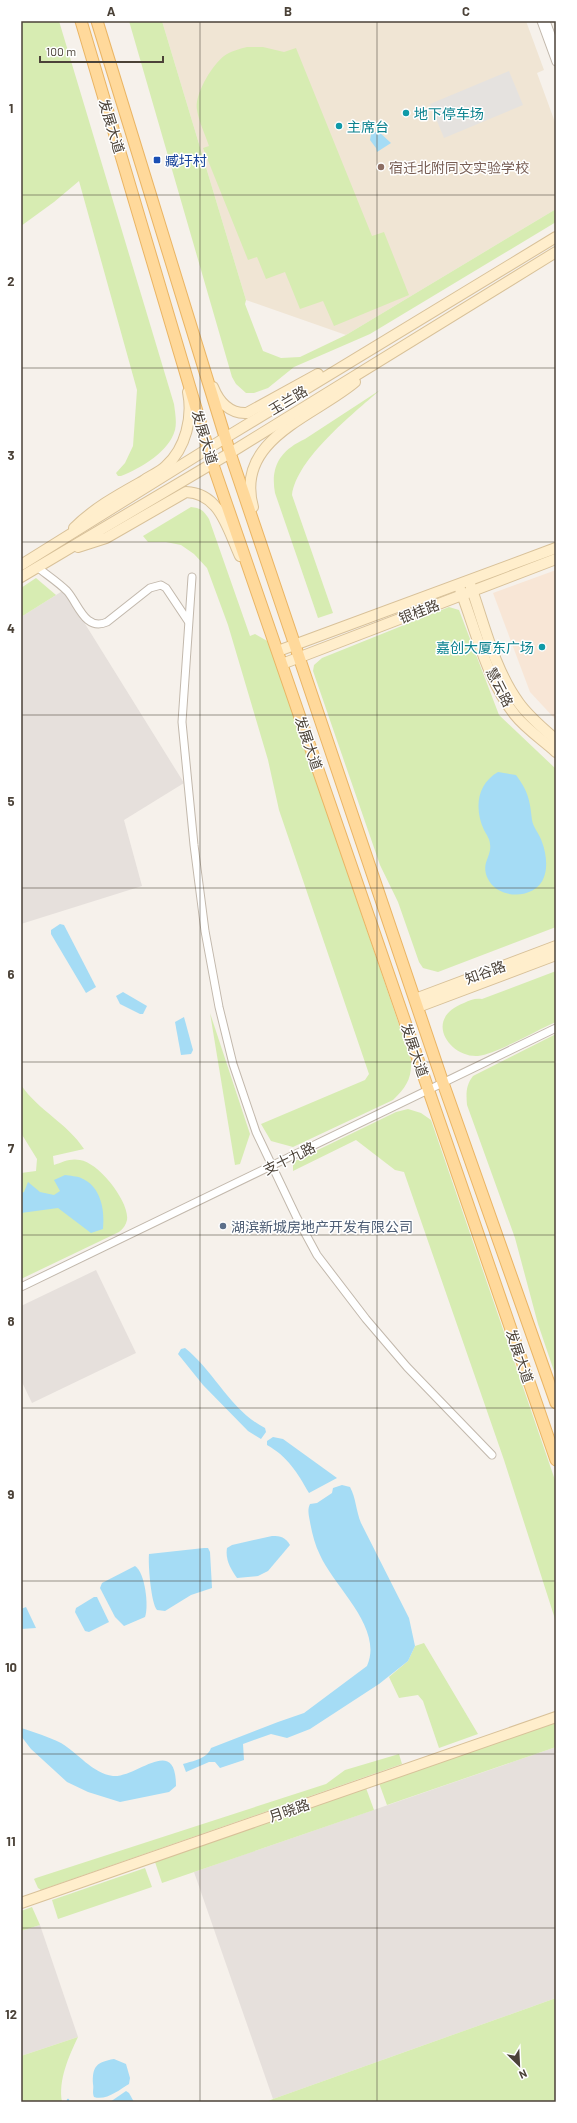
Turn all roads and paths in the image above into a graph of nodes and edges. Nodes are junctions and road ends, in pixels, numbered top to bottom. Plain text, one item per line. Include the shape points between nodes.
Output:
1 (81, 21) edge
2 (97, 21) edge
3 (541, 21) edge
4 (546, 21) edge
5 (556, 48) edge
6 (556, 62) edge
7 (556, 237) edge
8 (556, 252) edge
9 (373, 348) junction
10 (200, 356) junction
11 (181, 359) junction
12 (380, 360) junction
13 (225, 438) junction
14 (208, 449) junction
15 (230, 453) junction
16 (212, 462) junction
17 (61, 547) junction
18 (556, 548) edge
19 (556, 558) edge
20 (21, 566) edge
21 (38, 567) junction
22 (21, 577) edge
23 (192, 577) dead end
24 (469, 580) junction
25 (458, 584) junction
26 (472, 590) junction
27 (278, 594) junction
28 (462, 594) junction
29 (260, 602) junction
30 (188, 621) junction
31 (295, 645) junction
32 (278, 652) junction
33 (299, 657) junction
34 (282, 664) junction
35 (556, 740) edge
36 (556, 752) edge
37 (556, 946) edge
38 (556, 955) edge
39 (416, 1003) junction
40 (556, 1028) edge
41 (444, 1083) junction
42 (429, 1090) junction
43 (272, 1166) junction
44 (21, 1287) edge
45 (556, 1403) edge
46 (492, 1455) dead end
47 (556, 1460) edge
48 (556, 1717) edge
49 (21, 1903) edge

1 - 11 main road, 发展大道
2 - 10 main road, 发展大道
3 - 6 street
4 - 5 street
7 - 9 street, 玉兰路
8 - 12 street, 玉兰路
9 - 10 street via 322,372 247,413 237,413 223,404
9 - 13 street, 玉兰路
10 - 13 main road, 发展大道
11 - 14 main road, 发展大道
11 - 17 street via 190,414 180,448 166,466 89,513
12 - 15 street, 玉兰路
12 - 27 street via 340,395 276,434 255,464 250,496
13 - 14 street, 玉兰路
13 - 15 main road, 发展大道
14 - 16 main road, 发展大道
14 - 17 street, 玉兰路
15 - 16 street, 玉兰路
15 - 27 main road, 发展大道
16 - 17 street, 玉兰路
16 - 29 main road, 发展大道
17 - 20 street, 玉兰路
17 - 21 street, 玉兰路
17 - 29 street via 106,538 186,492 202,495 213,502 221,513
18 - 24 street, 银桂路
19 - 26 street, 银桂路
21 - 22 street, 玉兰路
21 - 30 street via 67,591 86,619 94,624 101,625 150,588 161,585 166,588
23 - 30 street
24 - 25 street, 银桂路
24 - 26 street, 慧云路
25 - 28 street, 慧云路
25 - 31 street, 银桂路
26 - 28 street, 银桂路
26 - 35 street, 慧云路 via 510,690 528,713
27 - 31 main road, 发展大道
28 - 33 street, 银桂路
28 - 36 street, 慧云路 via 496,686 506,703 516,717
29 - 32 main road, 发展大道
30 - 43 street via 182,722 205,931 232,1064 256,1132
31 - 32 street, 银桂路
31 - 33 main road, 发展大道
32 - 34 main road, 发展大道
33 - 34 street, 银桂路
33 - 39 main road, 发展大道
34 - 42 main road, 发展大道
37 - 39 street, 知谷路
38 - 39 street, 知谷路
39 - 41 main road, 发展大道
40 - 41 street, 支十九路
41 - 42 street, 支十九路
41 - 45 main road, 发展大道
42 - 43 street, 支十九路
42 - 47 main road, 发展大道
43 - 44 street, 支十九路
43 - 46 street via 300,1224 333,1279 407,1367
48 - 49 street, 月晓路

